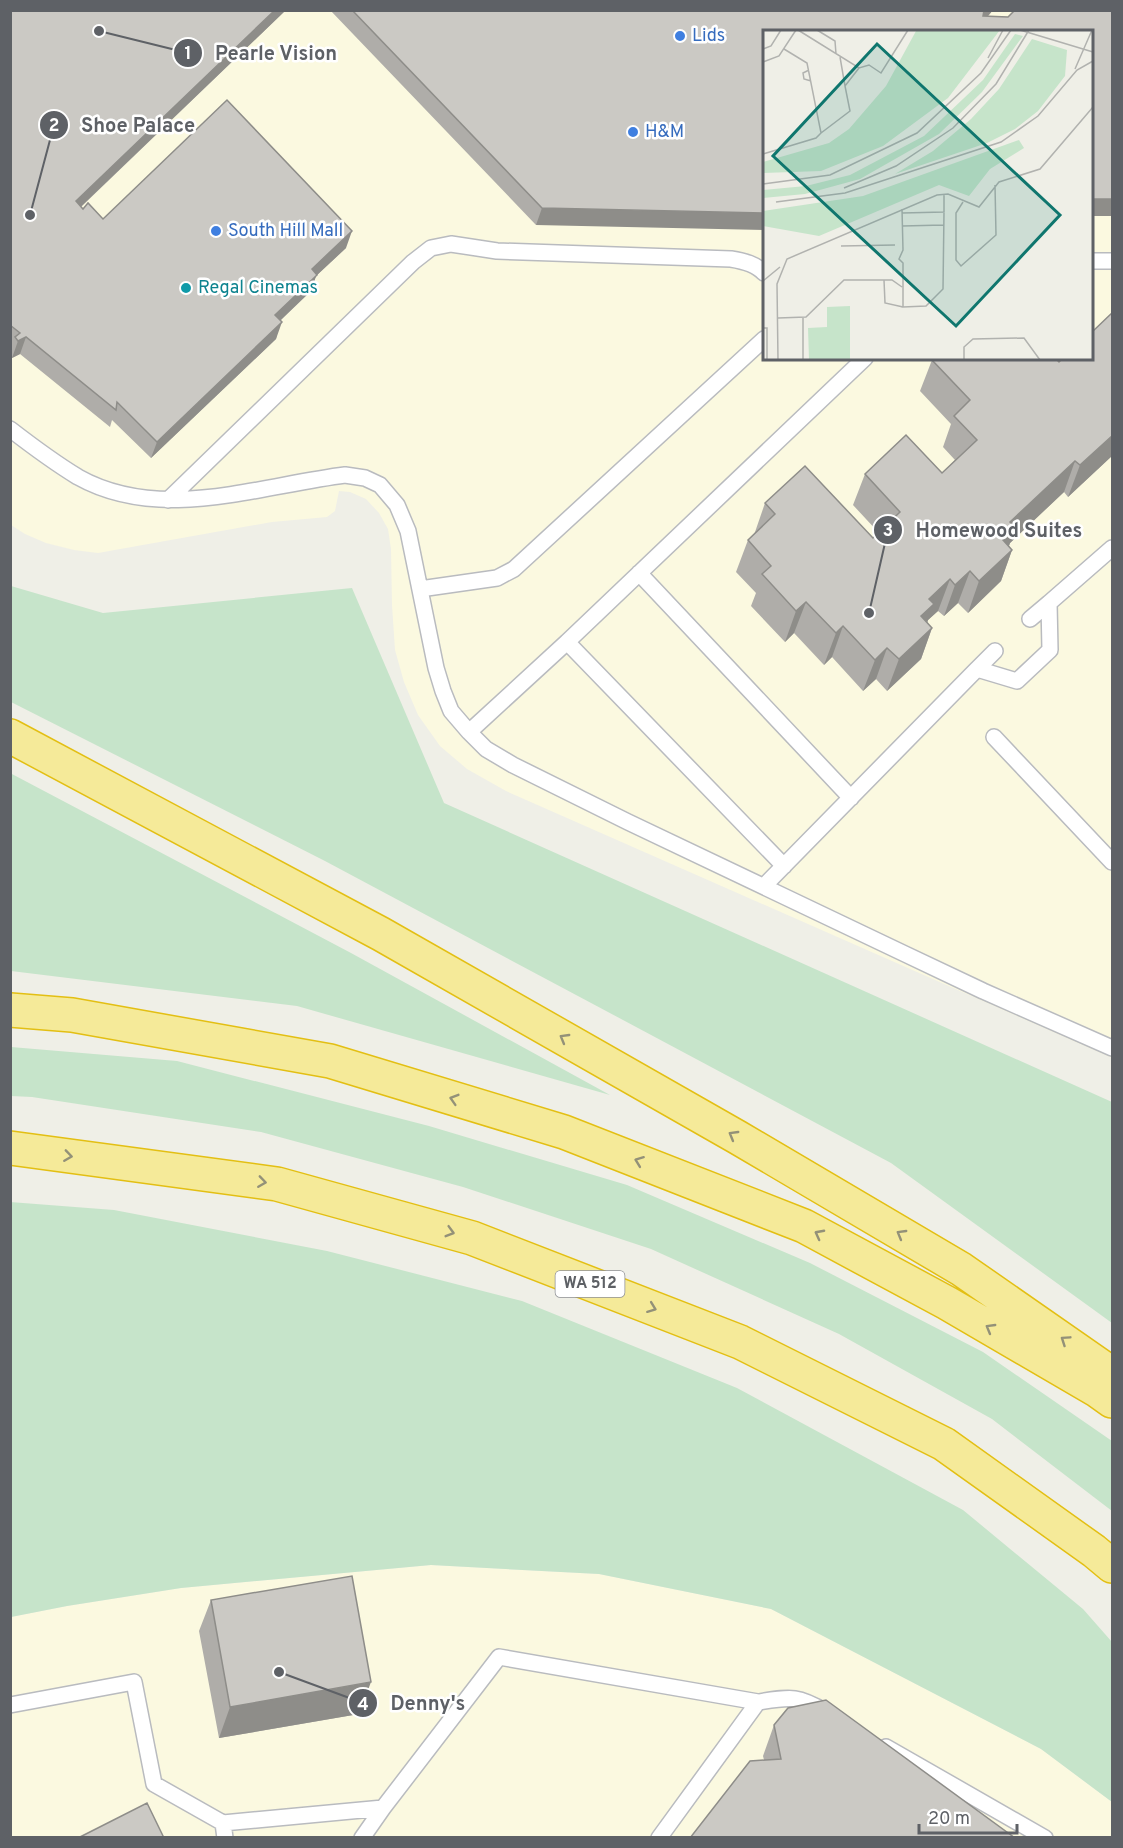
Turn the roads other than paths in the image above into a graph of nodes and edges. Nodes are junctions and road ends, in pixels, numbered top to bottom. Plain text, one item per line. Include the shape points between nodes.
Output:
1 (1093, 261) edge
2 (1113, 261) edge
3 (763, 272) edge
4 (763, 341) edge
5 (863, 360) edge
6 (10, 429) edge
7 (168, 501) junction
8 (1113, 548) edge
9 (639, 573) junction
10 (420, 589) junction
11 (1049, 603) junction
12 (1030, 619) dead end
13 (567, 642) junction
14 (995, 651) dead end
15 (977, 669) junction
16 (469, 732) junction
17 (10, 735) edge
18 (994, 737) dead end
19 (851, 798) junction
20 (1113, 862) edge
21 (784, 866) junction
22 (764, 886) junction
23 (10, 1010) edge
24 (1113, 1048) edge
25 (10, 1148) edge
26 (1113, 1374) edge
27 (1113, 1401) edge
28 (1113, 1566) edge
29 (758, 1702) junction
30 (10, 1705) edge
31 (841, 1720) edge
32 (872, 1738) edge
33 (383, 1808) junction
34 (224, 1831) edge
35 (362, 1838) edge
36 (659, 1838) edge
37 (1045, 1838) edge

1 - 2 lane
3 - 7 lane via 731,259 497,251 451,244 431,248
4 - 10 lane via 514,569 497,578
5 - 9 lane
6 - 7 lane via 80,478 128,496
7 - 10 lane via 345,475 365,478 380,485 397,505 408,531
8 - 11 lane
9 - 13 lane
9 - 19 lane
10 - 16 lane via 436,668 451,711
11 - 12 lane
11 - 15 lane via 1050,650 1017,681
13 - 16 lane
13 - 21 lane
14 - 15 lane
15 - 19 lane
16 - 22 lane via 486,749 513,765
26 -> 17 highway via 961,1269 737,1137 381,934
18 - 20 lane
19 - 21 lane
21 - 22 lane
22 - 24 lane via 983,991
27 -> 23 highway via 957,1309 804,1226 564,1132 330,1061 72,1015
25 -> 28 highway, WA 512 via 277,1184 472,1238 740,1342 944,1444
29 - 31 lane via 790,1697
29 - 33 lane via 499,1657
29 - 36 lane
30 - 34 lane via 134,1682 154,1784
32 - 37 lane
33 - 34 lane
33 - 35 lane

